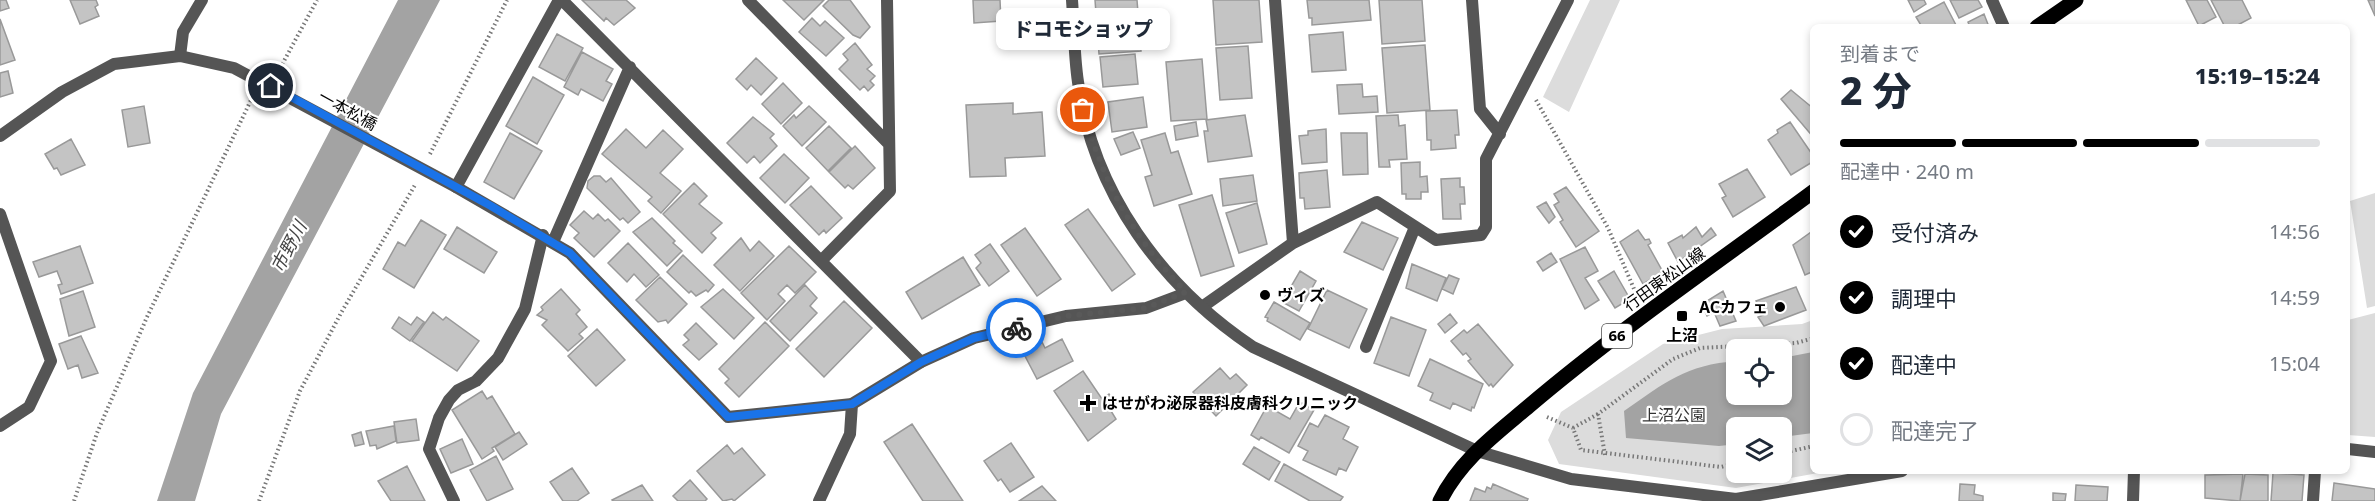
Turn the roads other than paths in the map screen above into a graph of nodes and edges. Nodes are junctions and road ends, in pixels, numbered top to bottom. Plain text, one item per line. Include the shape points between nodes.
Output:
1 (202, 0) edge
2 (560, 0) edge
3 (748, 0) edge
4 (887, 0) edge
5 (1072, 0) edge
6 (1275, 0) edge
7 (1472, 0) edge
8 (1568, 0) edge
9 (1992, 0) edge
10 (2076, 0) edge
11 (2003, 24) edge
12 (2041, 24) edge
13 (180, 56) junction
14 (630, 67) junction
15 (1500, 134) junction
16 (0, 136) edge
17 (889, 144) junction
18 (456, 187) junction
19 (1810, 194) edge
20 (0, 214) edge
21 (1414, 226) junction
22 (548, 238) junction
23 (1293, 243) junction
24 (822, 260) junction
25 (1186, 292) junction
26 (1202, 308) junction
27 (1366, 347) dead end
28 (921, 362) junction
29 (852, 404) junction
30 (0, 426) edge
31 (2350, 449) edge
32 (1477, 451) junction
33 (2375, 452) edge
34 (1885, 474) edge
35 (2134, 474) edge
36 (2315, 474) edge
37 (1736, 500) edge
38 (454, 501) edge
39 (819, 501) edge
40 (1440, 501) edge
41 (2133, 501) edge
42 (2313, 501) edge

1 - 13 street via 183,32
2 - 14 street
2 - 18 street
3 - 17 street
4 - 17 street
5 - 25 street via 1078,82 1101,166 1128,222
6 - 23 street
7 - 15 street via 1480,109
8 - 15 street
9 - 11 street
10 - 12 main road
13 - 16 street, 一本松橋 via 114,64 62,92
13 - 18 street, 一本松橋 via 234,68
14 - 22 street
14 - 24 street
15 - 21 street via 1486,159 1486,227 1481,235 1436,240
17 - 24 street via 890,191
18 - 22 street, 一本松橋
19 - 32 main road, 行田東松山線 / 66 via 1572,370
20 - 30 street via 51,360 29,407
21 - 23 street via 1377,202
21 - 27 street
22 - 29 street, 一本松橋 via 570,253 728,417
22 - 38 street via 525,309 498,358 476,381 458,390 439,418 429,449
23 - 26 street
24 - 28 street
25 - 26 street
25 - 28 street via 1146,308 1066,316 974,338
26 - 32 street via 1253,347
28 - 29 street
29 - 39 street via 850,434
31 - 33 street
32 - 37 street via 1571,479
32 - 40 main road, 行田東松山線 / 66 via 1458,469
34 - 37 street
35 - 41 street
36 - 42 street

